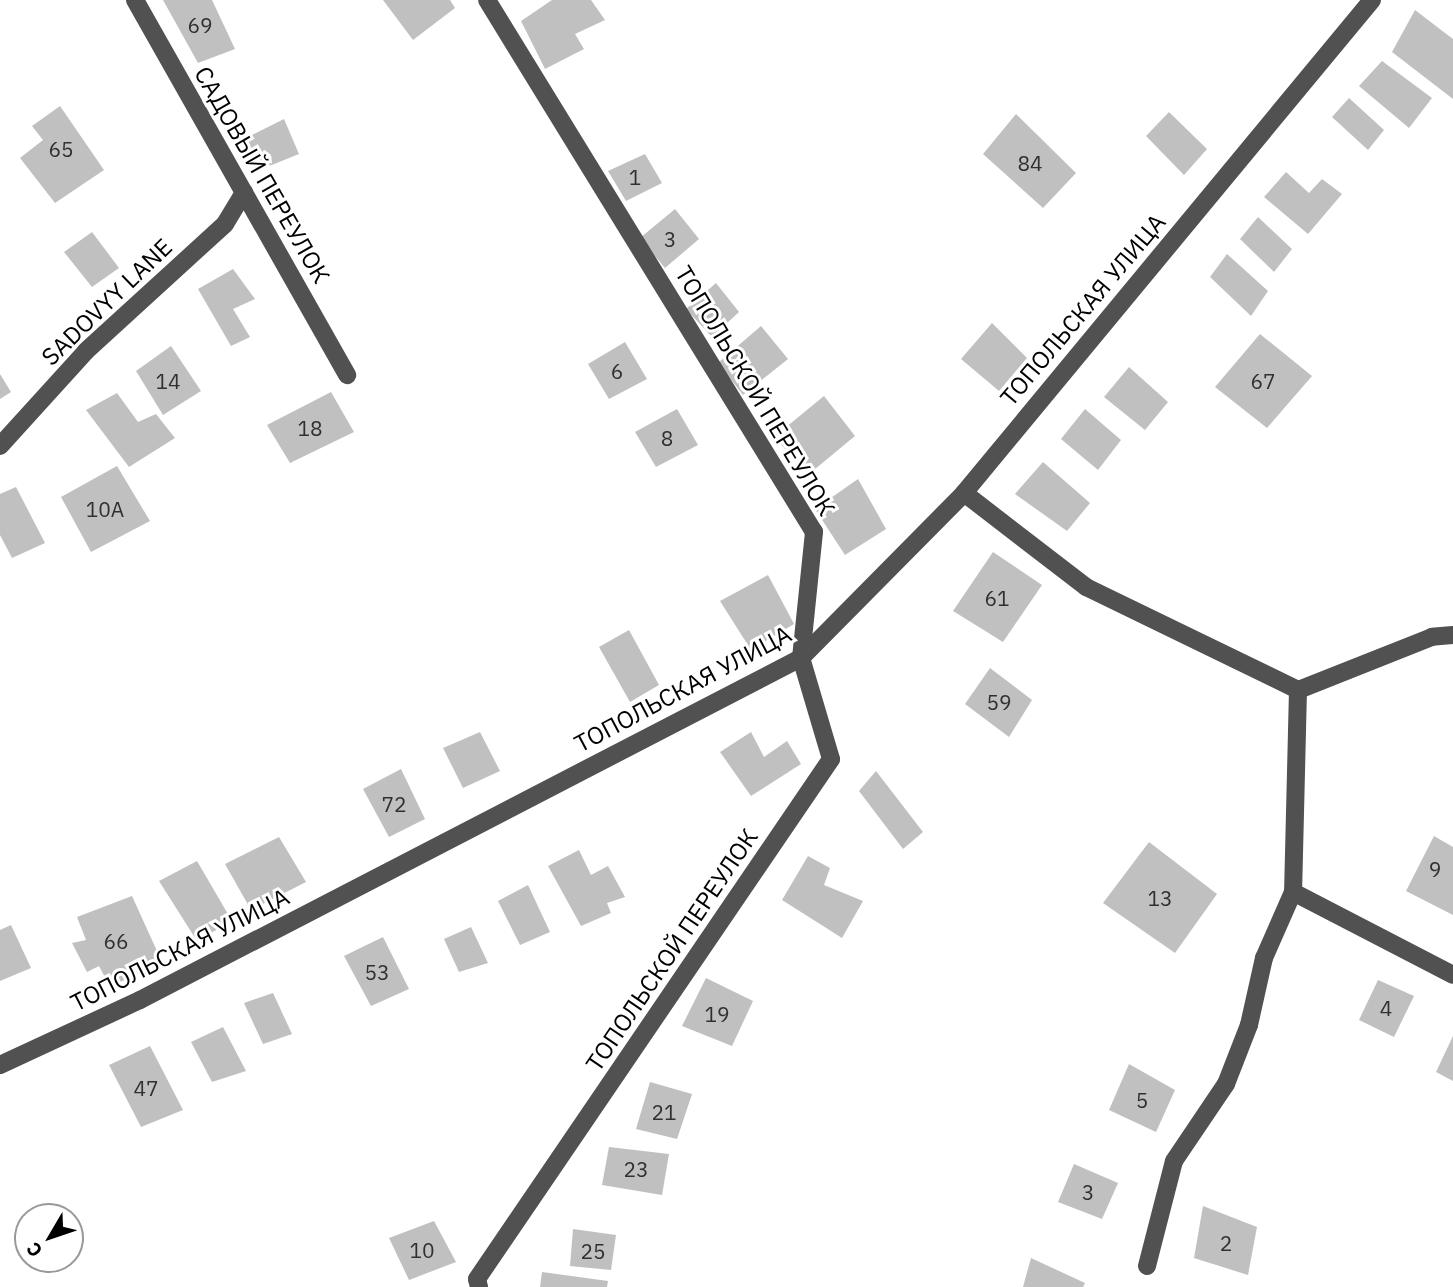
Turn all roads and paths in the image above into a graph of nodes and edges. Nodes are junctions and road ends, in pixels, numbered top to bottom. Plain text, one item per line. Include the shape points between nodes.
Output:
1 (135, 0) edge
2 (487, 0) edge
3 (1372, 0) edge
4 (244, 192) junction
5 (347, 375) dead end
6 (0, 446) edge
7 (964, 493) junction
8 (1453, 635) edge
9 (801, 658) junction
10 (1298, 690) junction
11 (1293, 891) junction
12 (1453, 975) edge
13 (0, 1065) edge
14 (1147, 1266) dead end
15 (478, 1283) edge
16 (460, 1287) edge

1 - 4 street, САДОВЫЙ ПЕРЕУЛОК
2 - 9 street, ТОПОЛЬСКОЙ ПЕРЕУЛОК via 814,532
3 - 7 street, ТОПОЛЬСКАЯ УЛИЦА
4 - 5 street, САДОВЫЙ ПЕРЕУЛОК
4 - 6 street, SADOVYY LANE via 225,224 86,351
7 - 9 street, ТОПОЛЬСКАЯ УЛИЦА
7 - 10 street via 1086,587
8 - 10 street via 1433,637
9 - 13 street, ТОПОЛЬСКАЯ УЛИЦА via 140,1000
9 - 15 street, ТОПОЛЬСКОЙ ПЕРЕУЛОК via 831,759
10 - 11 street
11 - 12 street
11 - 14 street via 1264,958 1249,1025 1226,1084 1174,1161
15 - 16 street

